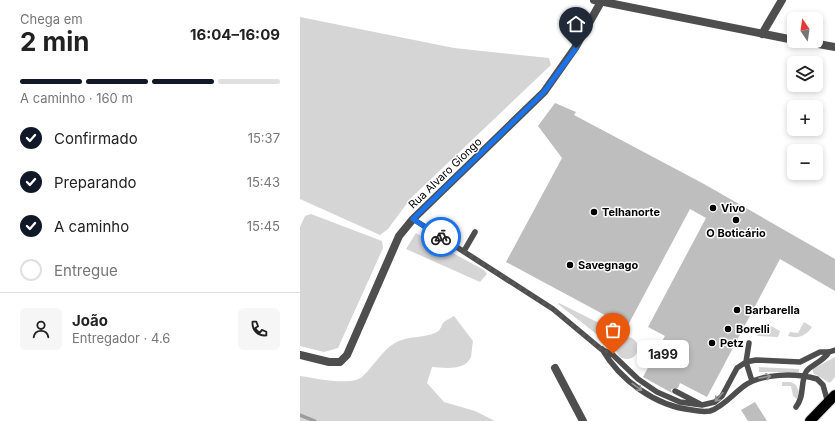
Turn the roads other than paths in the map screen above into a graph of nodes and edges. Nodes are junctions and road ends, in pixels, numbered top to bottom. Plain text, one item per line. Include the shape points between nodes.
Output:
1 (599, 0) edge
2 (782, 0) edge
3 (762, 34) junction
4 (787, 39) edge
5 (823, 45) edge
6 (835, 48) edge
7 (413, 219) junction
8 (475, 232) dead end
9 (464, 251) junction
10 (749, 343) dead end
11 (601, 349) junction
12 (832, 351) edge
13 (300, 355) edge
14 (746, 362) junction
15 (555, 368) dead end
16 (804, 377) junction
17 (752, 382) junction
18 (675, 391) dead end
19 (831, 399) edge
20 (702, 405) junction
21 (796, 407) dead end
22 (583, 421) edge
23 (810, 421) edge

1 - 3 street
1 - 7 street, Rua Alvaro Giongo via 576,48 544,92
2 - 3 street
3 - 4 street
5 - 6 street
7 - 9 lane
7 - 13 street, Rua Alvaro Giongo via 399,236 347,355 340,362 329,362
8 - 9 lane
9 - 11 lane via 553,309
10 - 14 lane
11 -> 17 lane via 608,360 651,397 687,410 709,411
11 - 20 lane via 613,354 638,379 657,392 680,402
12 - 14 lane via 820,352 800,362
12 - 16 lane via 824,360 806,370
14 - 17 lane
14 -> 20 lane via 737,368 722,396 715,402
15 - 22 street
17 -> 16 lane via 771,376
16 - 19 lane via 817,379
16 - 21 lane via 803,394
18 - 20 lane
19 - 23 main road

